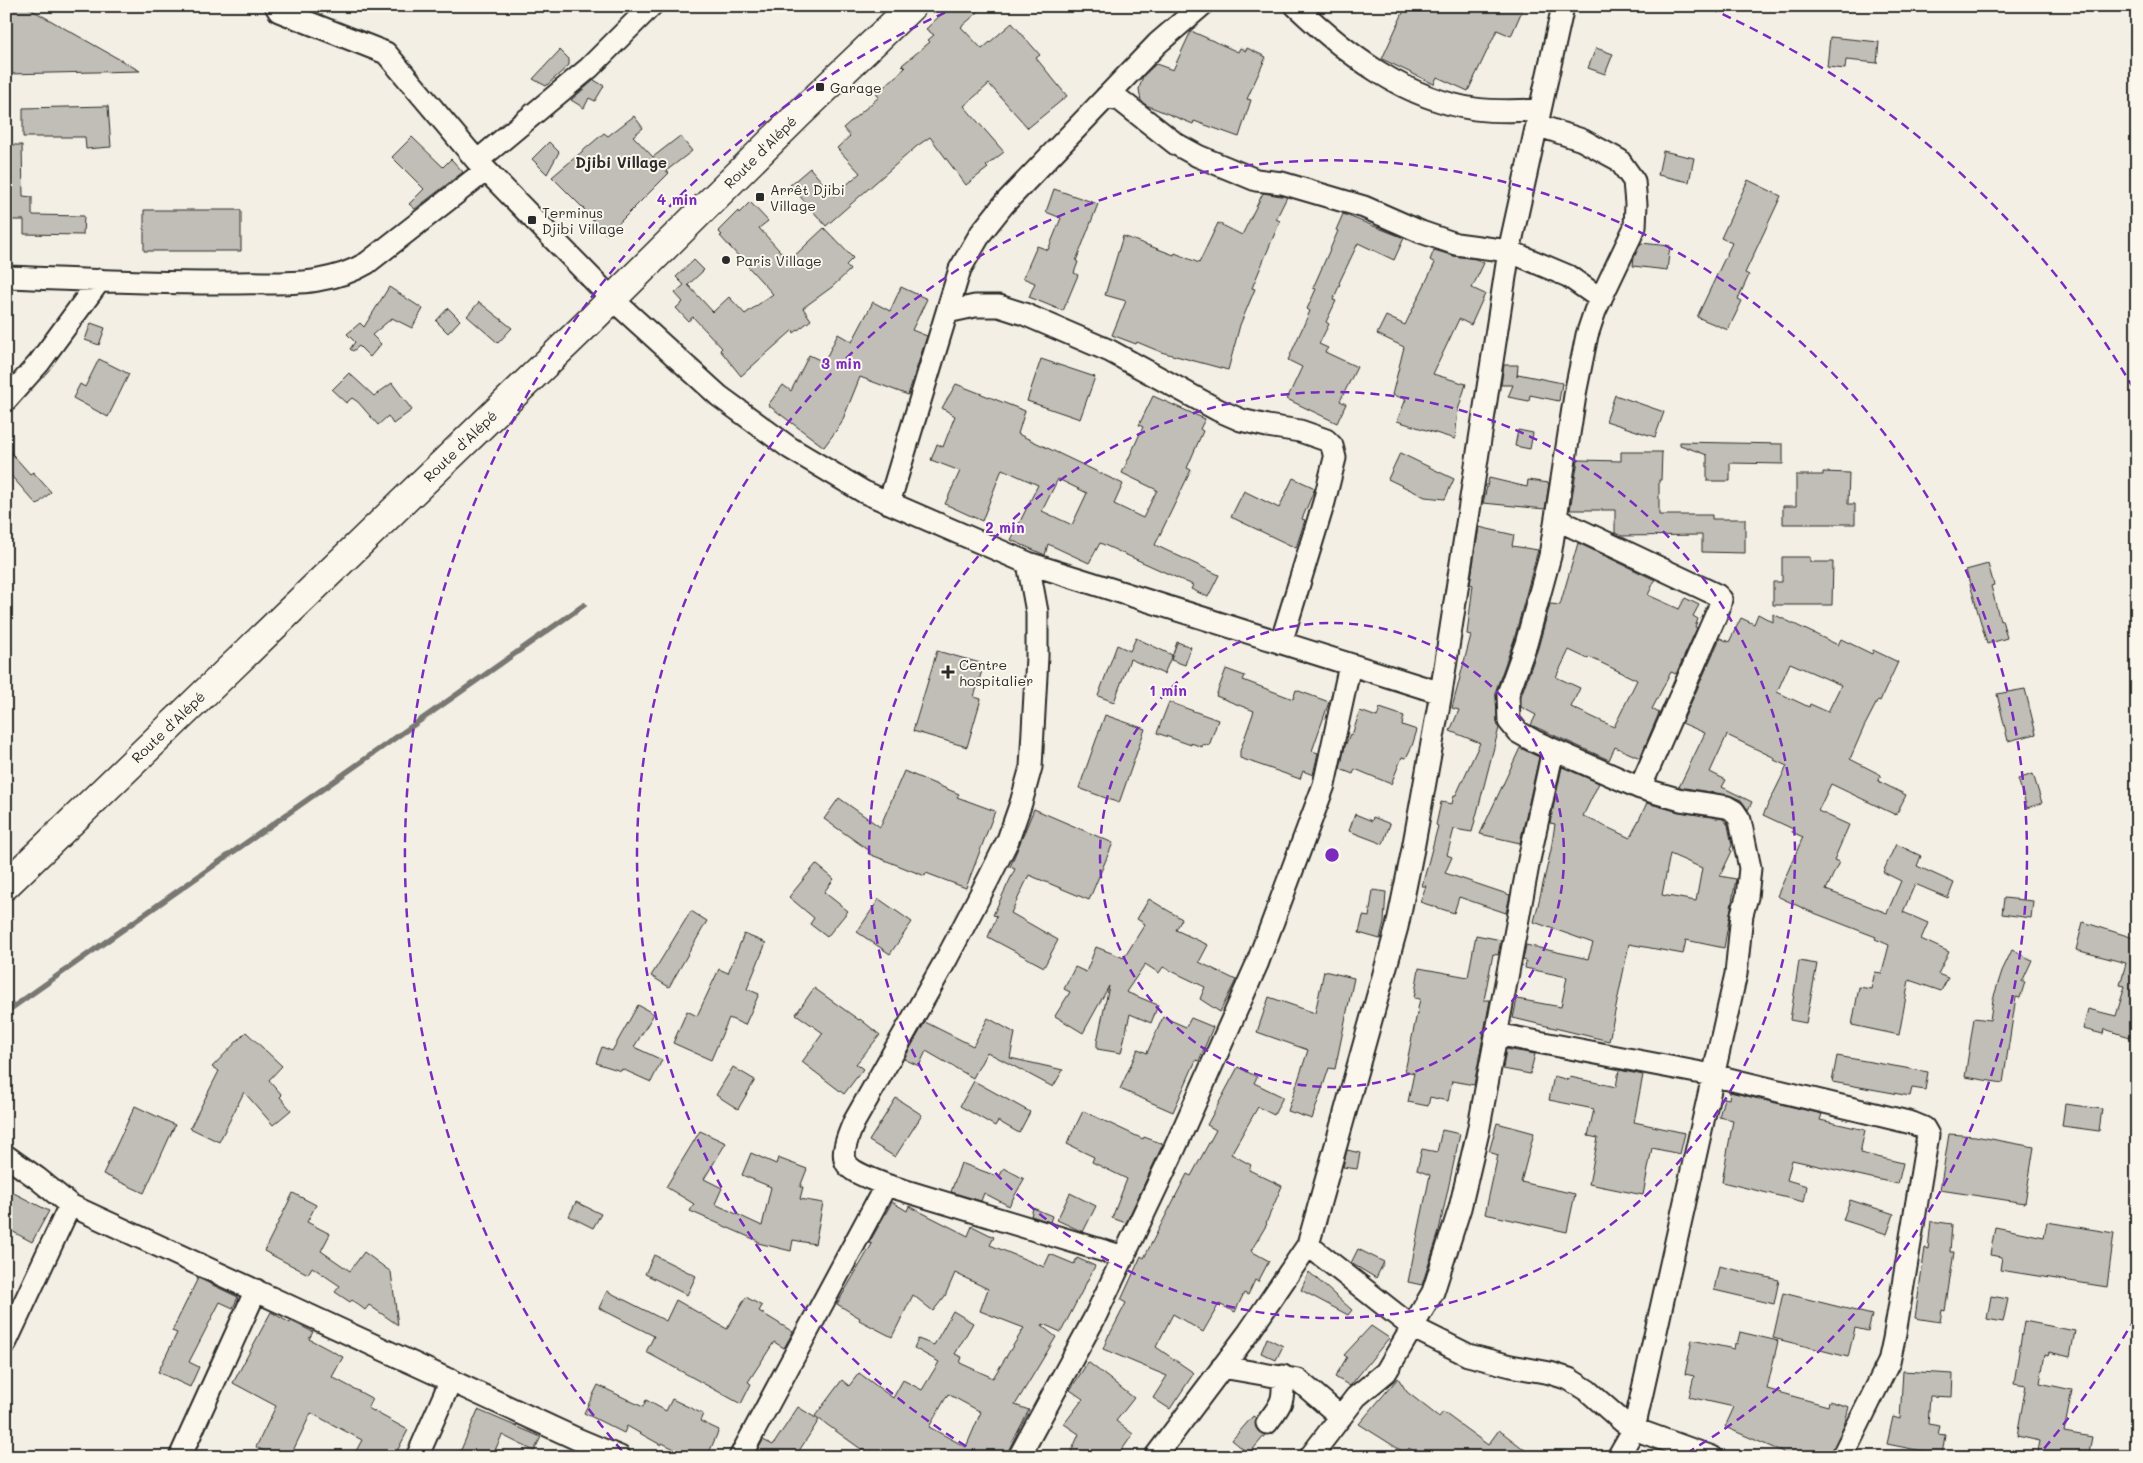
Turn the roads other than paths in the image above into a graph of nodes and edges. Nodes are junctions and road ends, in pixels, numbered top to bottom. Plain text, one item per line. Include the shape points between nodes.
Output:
1 (276, 6) edge
2 (651, 6) edge
3 (912, 6) edge
4 (1201, 6) edge
5 (1296, 6) edge
6 (1563, 6) edge
7 (1106, 96) junction
8 (1539, 117) junction
9 (482, 166) junction
10 (1509, 251) junction
11 (6, 278) edge
12 (100, 280) junction
13 (611, 298) junction
14 (1601, 299) junction
15 (946, 312) junction
16 (6, 400) edge
17 (889, 503) junction
18 (1556, 519) junction
19 (1028, 563) junction
20 (1281, 643) junction
21 (1350, 665) junction
22 (1441, 693) junction
23 (1553, 750) junction
24 (1640, 788) junction
25 (6, 884) edge
26 (1496, 1034) junction
27 (1712, 1074) junction
28 (6, 1156) edge
29 (886, 1185) junction
30 (70, 1205) junction
31 (1308, 1245) junction
32 (1124, 1257) junction
33 (256, 1290) junction
34 (1412, 1327) junction
35 (6, 1342) edge
36 (1222, 1367) junction
37 (1284, 1376) junction
38 (451, 1380) junction
39 (1341, 1417) junction
40 (1267, 1423) dead end
41 (1634, 1430) junction
42 (180, 1457) edge
43 (417, 1457) edge
44 (620, 1457) edge
45 (740, 1457) edge
46 (1019, 1457) edge
47 (1155, 1457) edge
48 (1310, 1457) edge
49 (1618, 1457) edge
50 (1712, 1457) edge
51 (1842, 1457) edge

1 - 9 street via 279,11 386,53
2 - 9 street
3 - 13 main road, Route d'Alépé
4 - 7 street via 1158,43
5 - 8 street via 1356,57 1389,79 1456,105 1517,111
6 - 8 street
7 - 10 street via 1120,100 1191,152 1256,180 1282,183 1364,207 1456,244
7 - 15 street via 1004,204 981,233 960,269
8 - 10 street
8 - 14 street via 1619,160 1634,181 1635,227
9 - 12 street via 367,263 336,277 316,281 193,283
9 - 13 street
10 - 14 street via 1568,276
10 - 22 street
11 - 12 street
12 - 16 street via 39,363
13 - 17 street via 727,402 790,448 864,492
13 - 25 main road, Route d'Alépé
14 - 18 street via 1580,364
15 - 17 street
15 - 20 street via 976,306 999,306 1024,314 1110,351 1241,420 1300,431 1326,440 1332,446 1335,458
17 - 19 street
18 - 23 street via 1540,595 1508,694 1507,710 1512,727
18 - 24 street via 1721,599
19 - 20 street
19 - 29 street via 1037,612 1037,657 1031,767 1021,803 1008,840 988,880 854,1122 843,1154 851,1169
20 - 21 street
21 - 22 street
21 - 32 street via 1324,785 1257,964
22 - 31 street via 1397,926
23 - 24 street
23 - 26 street
24 - 27 street via 1681,800 1728,807 1740,820 1750,868 1747,897 1742,914 1736,974
26 - 27 street
26 - 34 street via 1460,1208 1433,1292
27 - 41 street
27 - 51 street via 1912,1123 1924,1128 1928,1135 1889,1362
28 - 30 street
29 - 32 street
29 - 45 street
30 - 33 street
30 - 35 street
31 - 34 street
31 - 36 street
32 - 46 street
33 - 38 street
33 - 42 street
34 - 39 street via 1386,1372 1356,1397
34 - 41 street via 1468,1355 1569,1379
36 - 37 street
36 - 47 street
37 - 39 street via 1298,1380
37 - 40 street via 1282,1404
38 - 43 street
38 - 44 street
39 - 48 street
41 - 49 street
41 - 50 street

